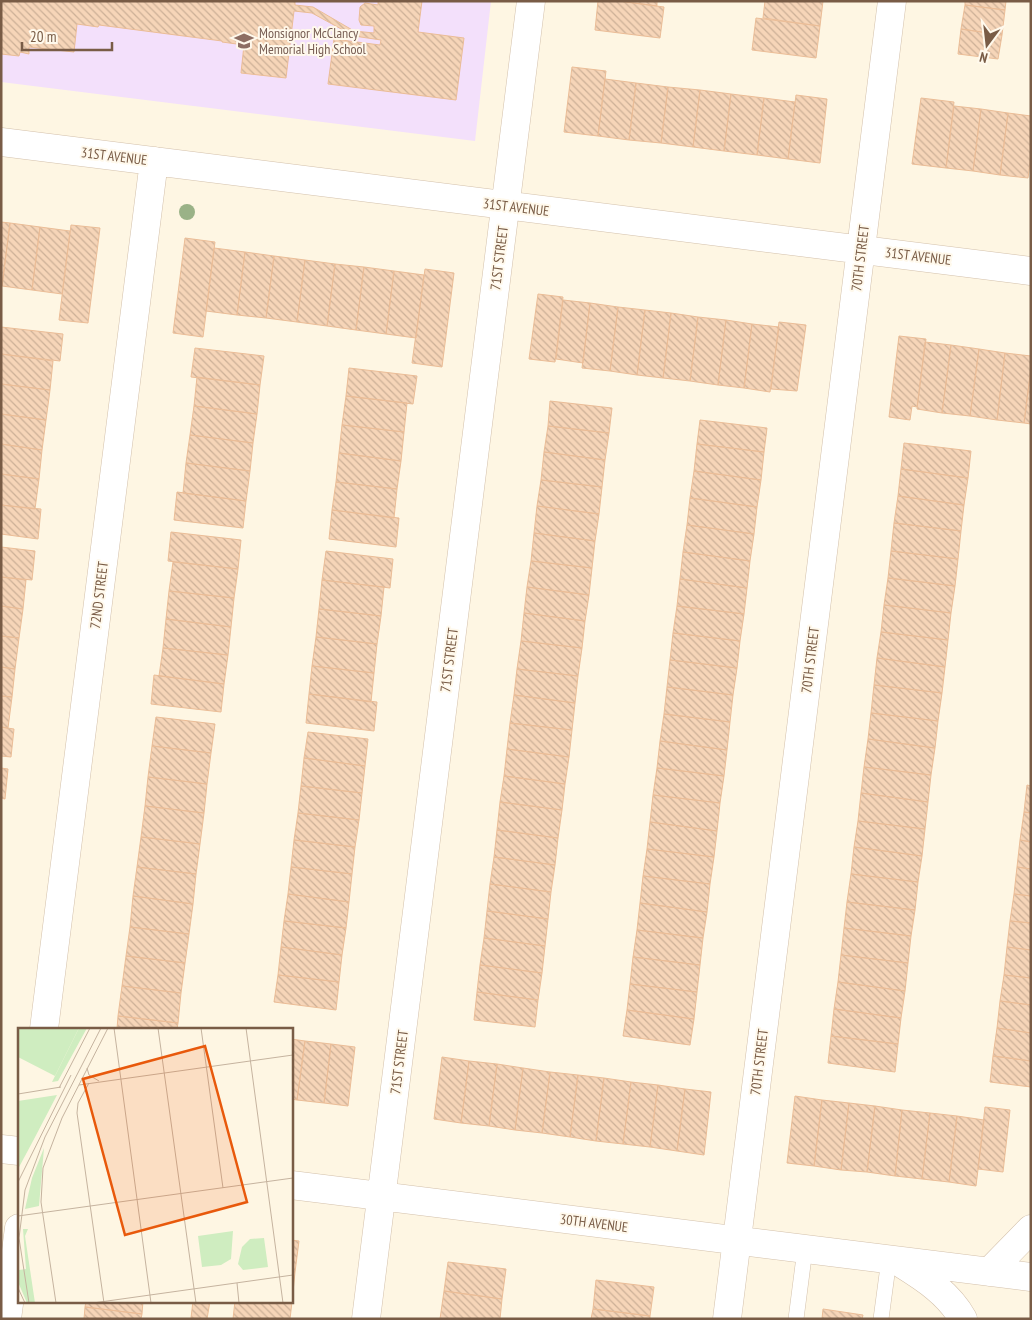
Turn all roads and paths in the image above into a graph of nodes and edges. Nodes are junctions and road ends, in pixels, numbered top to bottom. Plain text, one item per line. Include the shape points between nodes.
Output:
1 (531, 1) edge
2 (892, 1) edge
3 (1, 142) edge
4 (154, 161) junction
5 (506, 205) junction
6 (861, 249) junction
7 (1031, 271) edge
8 (44, 1028) edge
9 (1, 1149) edge
10 (18, 1151) edge
11 (292, 1185) edge
12 (382, 1196) junction
13 (1031, 1229) edge
14 (18, 1236) edge
15 (736, 1241) junction
16 (805, 1249) junction
17 (893, 1260) junction
18 (989, 1272) junction
19 (1031, 1277) edge
20 (8, 1319) edge
21 (366, 1319) edge
22 (727, 1319) edge
23 (796, 1319) edge
24 (881, 1319) edge
25 (963, 1319) edge

1 - 5 street, 71ST STREET
2 - 6 street, 70TH STREET
3 - 4 street, 31ST AVENUE
4 - 5 street, 31ST AVENUE
4 - 8 street, 72ND STREET
5 - 6 street, 31ST AVENUE
5 - 12 street, 71ST STREET
6 - 7 street, 31ST AVENUE
6 - 15 street, 70TH STREET
9 - 10 street
11 - 12 street, 30TH AVENUE
12 - 15 street, 30TH AVENUE
12 - 21 street, 71ST STREET
13 - 18 street
14 - 20 street
15 - 16 street, 30TH AVENUE
15 - 22 street, 70TH STREET
16 - 17 street, 30TH AVENUE
16 - 23 lane
17 - 18 street, 30TH AVENUE
17 - 24 lane
17 - 25 street, 30TH AVENUE via 936,1286
18 - 19 street, 30TH AVENUE

